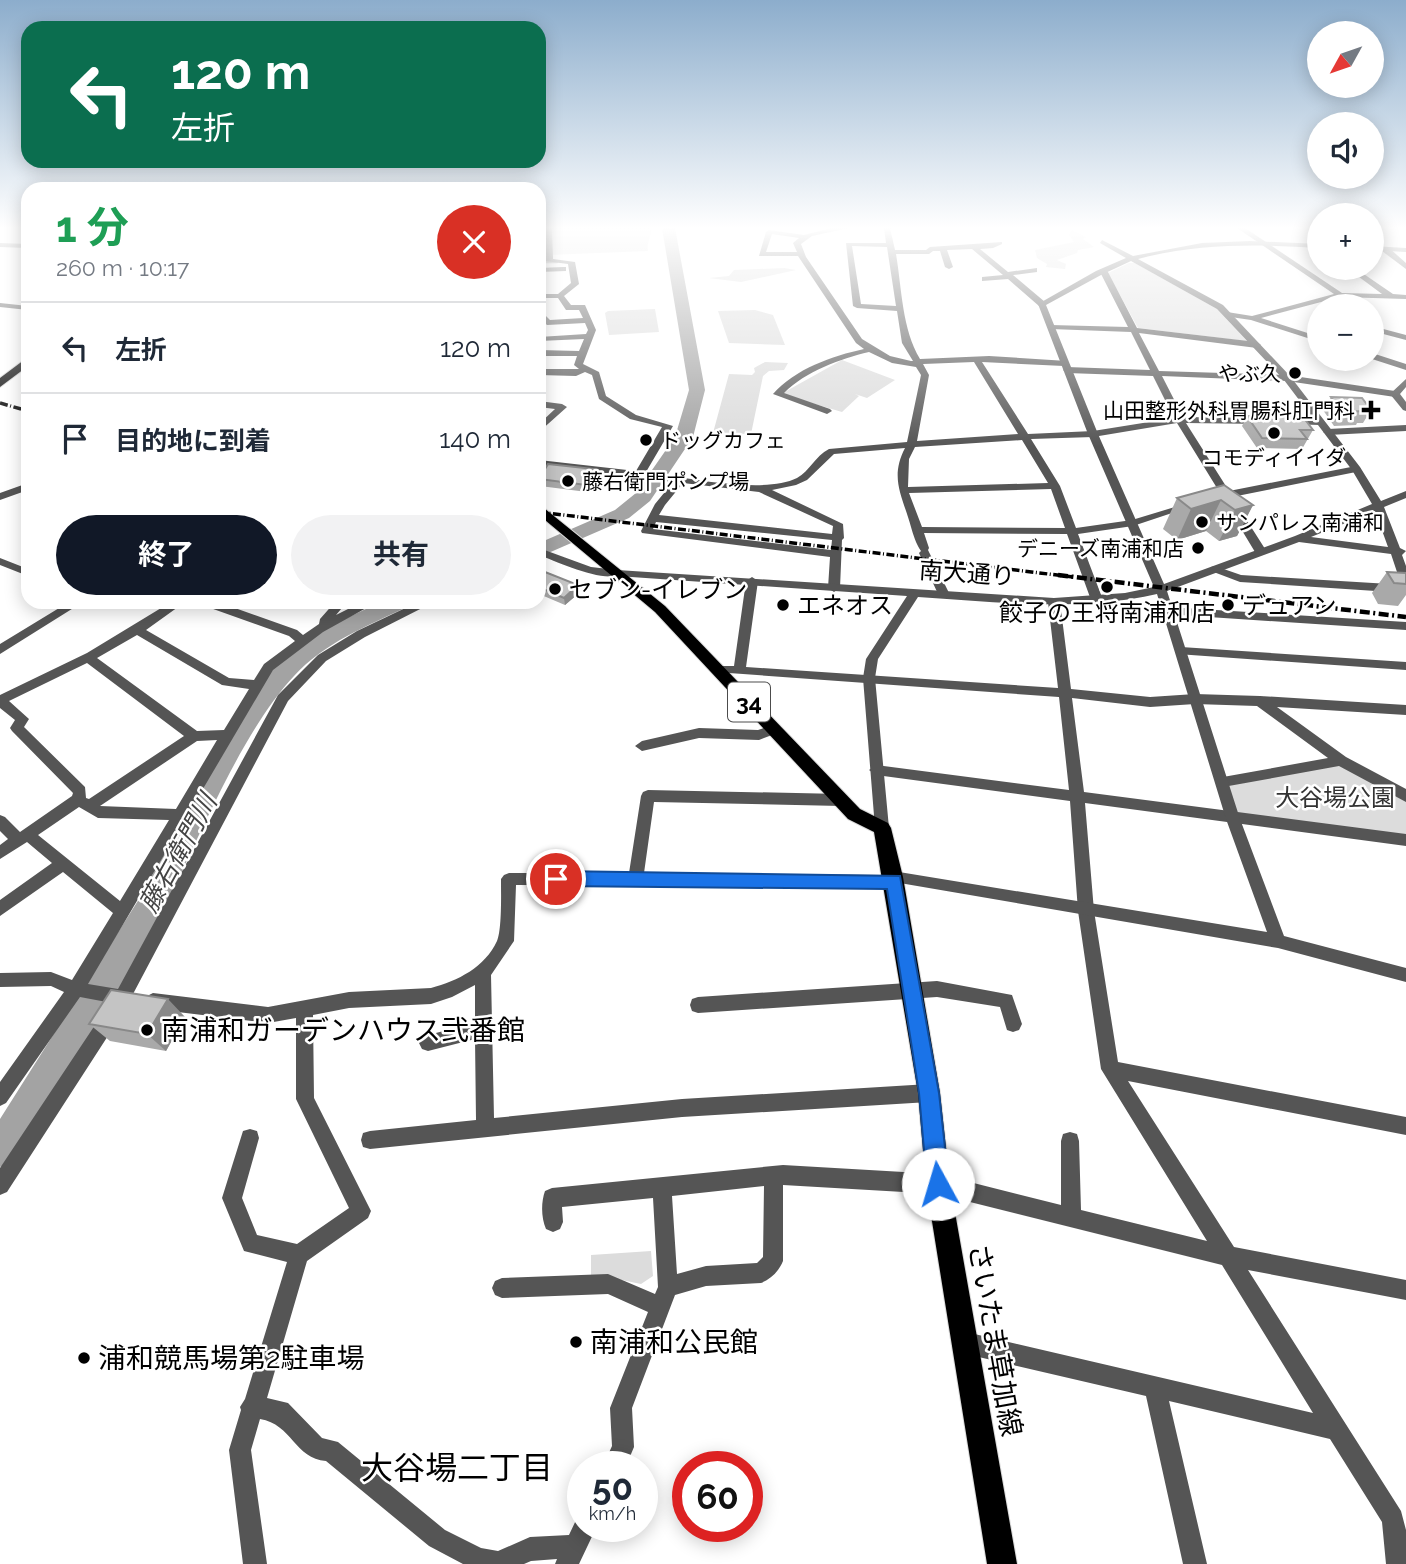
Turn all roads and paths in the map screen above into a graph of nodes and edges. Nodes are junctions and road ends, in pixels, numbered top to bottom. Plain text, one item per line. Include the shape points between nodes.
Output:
1 (561, 301) edge
2 (831, 301) edge
3 (856, 301) edge
4 (899, 301) edge
5 (1038, 301) edge
6 (1048, 301) edge
7 (1120, 301) edge
8 (1209, 301) edge
9 (1042, 304) junction
10 (1307, 304) edge
11 (0, 305) edge
12 (1301, 306) junction
13 (21, 307) edge
14 (1307, 308) edge
15 (899, 309) junction
16 (1227, 314) junction
17 (1252, 318) junction
18 (546, 320) edge
19 (589, 320) junction
20 (1051, 327) junction
21 (1136, 330) junction
22 (1384, 332) edge
23 (590, 336) junction
24 (1307, 336) edge
25 (1406, 338) edge
26 (546, 339) edge
27 (1257, 345) junction
28 (869, 350) junction
29 (546, 353) edge
30 (583, 354) junction
31 (977, 360) junction
32 (1384, 360) edge
33 (918, 363) junction
34 (21, 366) edge
35 (1066, 366) junction
36 (1406, 367) edge
37 (583, 370) junction
38 (546, 372) edge
39 (1157, 373) junction
40 (1287, 378) junction
41 (1406, 383) edge
42 (0, 384) edge
43 (1395, 394) junction
44 (546, 405) edge
45 (1406, 408) edge
46 (827, 411) dead end
47 (1180, 420) junction
48 (546, 422) edge
49 (1269, 422) edge
50 (1282, 422) edge
51 (1320, 422) junction
52 (1406, 428) edge
53 (1328, 432) junction
54 (1093, 434) junction
55 (1026, 436) junction
56 (912, 443) junction
57 (546, 464) edge
58 (1356, 469) junction
59 (642, 476) junction
60 (676, 480) junction
61 (1055, 486) junction
62 (21, 489) edge
63 (761, 489) junction
64 (903, 490) junction
65 (1227, 494) junction
66 (1406, 494) edge
67 (0, 497) edge
68 (1378, 505) junction
69 (546, 513) edge
70 (653, 518) junction
71 (1133, 523) junction
72 (916, 530) junction
73 (1074, 531) junction
74 (839, 538) junction
75 (1299, 538) junction
76 (1261, 552) junction
77 (1401, 552) edge
78 (836, 554) junction
79 (546, 557) edge
80 (0, 561) edge
81 (1215, 569) junction
82 (21, 570) edge
83 (617, 573) junction
84 (752, 581) junction
85 (1406, 581) edge
86 (834, 588) junction
87 (1161, 589) junction
88 (1406, 590) edge
89 (915, 593) junction
90 (943, 593) junction
91 (1097, 600) junction
92 (1054, 602) junction
93 (66, 609) edge
94 (169, 609) edge
95 (226, 609) edge
96 (334, 609) edge
97 (357, 609) edge
98 (413, 609) edge
99 (1168, 611) junction
100 (1406, 626) edge
101 (319, 629) junction
102 (139, 631) junction
103 (302, 641) junction
104 (0, 650) edge
105 (1181, 651) junction
106 (90, 659) junction
107 (1406, 666) edge
108 (740, 668) junction
109 (719, 669) junction
110 (869, 678) junction
111 (255, 685) junction
112 (1065, 693) junction
113 (1195, 699) junction
114 (0, 700) edge
115 (1260, 701) junction
116 (1406, 710) edge
117 (775, 729) junction
118 (226, 735) junction
119 (194, 736) junction
120 (642, 746) dead end
121 (1341, 761) junction
122 (876, 770) junction
123 (1223, 782) junction
124 (1077, 796) junction
125 (1406, 796) edge
126 (841, 800) junction
127 (84, 802) junction
128 (179, 814) junction
129 (1233, 820) junction
130 (0, 821) edge
131 (882, 828) junction
132 (23, 837) junction
133 (1406, 840) edge
134 (0, 853) edge
135 (64, 863) junction
136 (636, 879) junction
137 (894, 879) junction
138 (0, 909) edge
139 (122, 911) junction
140 (1086, 911) junction
141 (1278, 941) junction
142 (483, 973) junction
143 (1406, 975) edge
144 (0, 979) edge
145 (79, 990) junction
146 (912, 992) junction
147 (120, 997) junction
148 (698, 1005) dead end
149 (304, 1007) junction
150 (1013, 1024) dead end
151 (484, 1029) junction
152 (428, 1043) dead end
153 (1110, 1069) junction
154 (929, 1093) junction
155 (0, 1097) edge
156 (1406, 1126) edge
157 (485, 1128) junction
158 (250, 1138) dead end
159 (370, 1140) dead end
160 (1070, 1142) dead end
161 (774, 1176) junction
162 (938, 1184) junction
163 (0, 1185) edge
164 (662, 1187) junction
165 (1071, 1217) junction
166 (553, 1222) dead end
167 (299, 1255) junction
168 (1226, 1256) junction
169 (502, 1288) dead end
170 (1406, 1290) edge
171 (665, 1297) junction
172 (966, 1343) junction
173 (1155, 1388) junction
174 (251, 1407) junction
175 (1336, 1429) junction
176 (621, 1451) edge
177 (576, 1545) edge
178 (255, 1564) edge
179 (1002, 1564) edge
180 (1195, 1564) edge
181 (1398, 1564) edge

1 - 19 street via 569,309 582,307
2 - 28 street
3 - 15 street via 857,306
4 - 15 street
5 - 9 street
6 - 9 street
7 - 21 street
8 - 16 street
9 - 20 street
10 - 12 street
11 - 13 street
12 - 14 street
12 - 17 street
15 - 33 street via 906,343
16 - 17 street
16 - 27 street
17 - 24 street
18 - 19 street
19 - 23 street
20 - 21 street
20 - 35 street
21 - 27 street
21 - 39 street
22 - 25 street
23 - 26 street
23 - 30 street
27 - 40 street
28 - 33 street via 902,364
28 - 46 street via 800,377 778,394
29 - 30 street
30 - 37 street via 578,365
31 - 33 street
31 - 35 street
31 - 55 street
32 - 36 street
33 - 56 street via 925,375
34 - 42 main road
35 - 39 street
35 - 54 street
37 - 38 street
37 - 59 street via 596,374 601,397 633,417 668,426
39 - 40 street
39 - 47 street
40 - 43 street
40 - 51 street
41 - 43 street
43 - 45 street
44 - 48 street via 562,407
47 - 49 street
47 - 54 street
47 - 65 street
50 - 51 street
51 - 53 street
52 - 53 street
53 - 58 street
54 - 55 street
54 - 71 street
55 - 56 street
55 - 61 street
56 - 63 street via 832,451 821,456 800,481
56 - 64 street via 904,459
57 - 59 street
58 - 65 street
58 - 68 street
59 - 60 street
60 - 63 street
60 - 70 street
61 - 64 street
61 - 73 street
62 - 67 street
63 - 74 street via 838,524
64 - 72 street
65 - 71 street
65 - 76 street
66 - 68 street
68 - 75 street
68 - 77 street
69 - 83 main road, 34
70 - 74 street
70 - 78 street via 646,531
71 - 73 street
71 - 87 street
72 - 73 street
72 - 90 street
73 - 91 street
74 - 78 street
75 - 76 street, 南大通り
75 - 77 street, 南大通り
76 - 81 street, 南大通り
77 - 85 street
78 - 86 street
79 - 83 street, 南大通り
80 - 82 street
81 - 87 street, 南大通り
81 - 88 street via 1240,578
83 - 84 street, 南大通り
83 - 109 main road, 34
84 - 86 street, 南大通り
84 - 108 street
86 - 89 street, 南大通り
87 - 91 street, 南大通り
87 - 99 street
89 - 90 street, 南大通り
89 - 110 street via 872,659
90 - 92 street, 南大通り
91 - 92 street, 南大通り
92 - 112 street
93 - 104 street
94 - 102 street
95 - 103 street via 293,633
96 - 101 street
97 - 101 street
98 - 147 street via 322,657 282,698
99 - 100 street
99 - 105 street
101 - 103 street
102 - 106 street
102 - 111 street via 226,682
103 - 111 street via 268,667
105 - 107 street
105 - 113 street
106 - 114 street
106 - 119 street
108 - 109 street
108 - 110 street
109 - 117 main road, 34
110 - 112 street
110 - 122 street
111 - 118 street
112 - 113 street via 1150,702
112 - 124 street
113 - 115 street
113 - 123 street
114 - 127 street via 22,719 17,728 80,790
115 - 116 street
115 - 121 street
117 - 120 street via 760,735 699,733
117 - 126 main road, 34
118 - 119 street
118 - 128 street
119 - 127 street
121 - 123 street
121 - 125 street
122 - 124 street
122 - 131 street
123 - 129 street
124 - 129 street
124 - 140 street
126 - 131 main road, 34 via 854,814
126 - 136 street via 649,796
127 - 128 street via 98,812
127 - 132 street
128 - 139 street
129 - 133 street
129 - 141 street
130 - 132 street
131 - 137 main road, さいたま草加線
132 - 134 street
132 - 135 street
135 - 138 street
135 - 139 street
136 - 137 street
136 - 142 street via 509,879 506,941
137 - 140 street
137 - 146 main road, さいたま草加線
139 - 145 street
140 - 141 street
140 - 153 street
141 - 143 street
142 - 149 street via 431,996
142 - 151 street
144 - 145 street via 51,979
145 - 147 street
145 - 155 street
146 - 148 street
146 - 150 street via 937,989 1006,1000
146 - 154 main road, さいたま草加線
147 - 149 street via 268,1015
147 - 163 street
149 - 167 street via 305,1100 361,1211
151 - 152 street
151 - 157 street
153 - 156 street
153 - 168 street
154 - 157 street via 682,1108
154 - 162 main road, さいたま草加線
157 - 159 street
158 - 167 street via 232,1198 251,1244
160 - 165 street
161 - 162 street
161 - 164 street
161 - 171 street via 773,1261 761,1273 706,1276
162 - 165 street
162 - 172 main road, さいたま草加線
164 - 166 street via 552,1198
164 - 171 street
165 - 168 street
167 - 174 street
168 - 170 street
168 - 175 street
169 - 171 street via 608,1284
171 - 176 street via 621,1408
172 - 173 street
172 - 179 main road, さいたま草加線
173 - 175 street
173 - 180 street
174 - 177 street via 280,1411 317,1449 330,1450 436,1538 478,1559 498,1563 530,1549
174 - 178 street via 240,1450
175 - 181 street via 1393,1519

